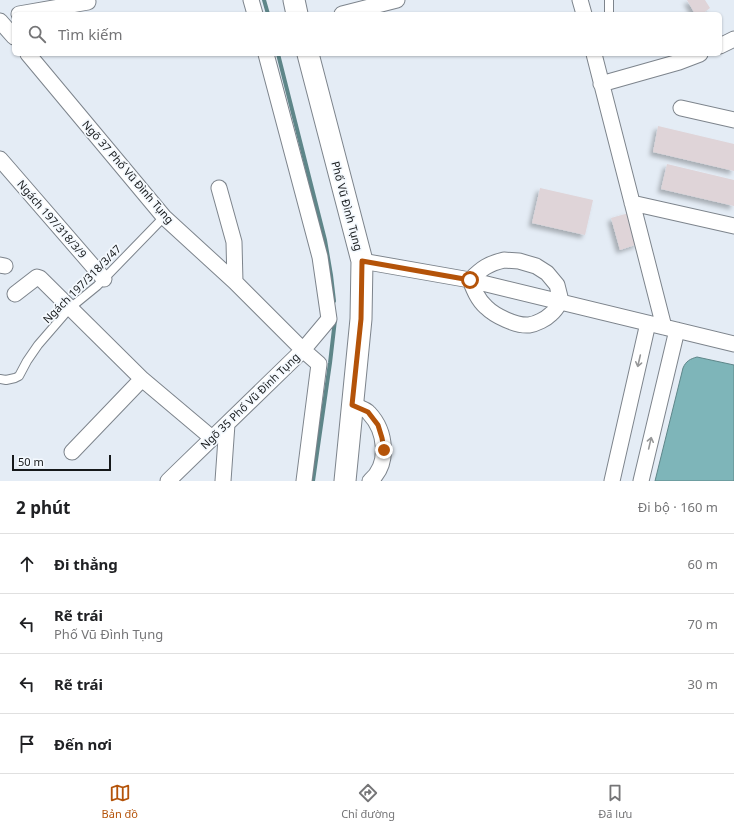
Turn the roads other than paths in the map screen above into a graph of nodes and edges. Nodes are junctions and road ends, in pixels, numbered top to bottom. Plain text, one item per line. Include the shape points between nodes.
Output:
1 (251, 0) edge
2 (294, 0) edge
3 (397, 0) edge
4 (580, 0) edge
5 (609, 0) edge
6 (88, 2) dead end
7 (30, 12) edge
8 (254, 12) edge
9 (297, 12) edge
10 (350, 12) edge
11 (583, 12) edge
12 (609, 12) edge
13 (12, 15) edge
14 (0, 17) edge
15 (0, 21) edge
16 (12, 35) edge
17 (734, 39) edge
18 (722, 45) edge
19 (30, 56) edge
20 (267, 56) edge
21 (309, 56) edge
22 (595, 56) edge
23 (695, 56) edge
24 (601, 84) junction
25 (681, 108) dead end
26 (734, 120) edge
27 (0, 159) edge
28 (219, 188) dead end
29 (632, 203) junction
30 (164, 217) junction
31 (734, 226) edge
32 (362, 261) junction
33 (104, 279) junction
34 (470, 280) junction
35 (235, 282) junction
36 (15, 294) dead end
37 (560, 302) junction
38 (70, 308) junction
39 (648, 323) junction
40 (671, 328) junction
41 (734, 344) edge
42 (303, 350) junction
43 (0, 379) edge
44 (142, 379) junction
45 (352, 405) junction
46 (227, 424) junction
47 (212, 438) junction
48 (72, 452) dead end
49 (168, 481) edge
50 (223, 481) edge
51 (304, 481) edge
52 (345, 481) edge
53 (370, 481) edge
54 (612, 481) edge
55 (641, 481) edge

1 - 8 street
2 - 9 street
3 - 10 street
4 - 11 street
5 - 12 lane
6 - 7 street
13 - 14 street
15 - 16 street
17 - 18 street
19 - 30 street, Ngõ 37 Phố Vũ Đình Tụng
20 - 42 street, Ngõ 35 Phố Vũ Đình Tụng via 320,257 329,319
21 - 32 street, Phố Vũ Đình Tụng
22 - 24 street
23 - 24 street
24 - 29 street
25 - 26 street
27 - 33 street, Ngách 197/318/3/9
28 - 35 street via 234,242
29 - 31 street
29 - 40 street
30 - 33 lane, Ngách 197/318/3/47
30 - 35 street, Ngõ 37 Phố Vũ Đình Tụng
32 - 34 street
32 - 45 street, Phố Vũ Đình Tụng via 361,319
33 - 38 lane, Ngách 197/318/3/47
34 - 37 street
34 - 37 street via 491,264 504,260 519,261 536,266 547,273 557,285
34 - 37 street via 485,306 497,316 512,322 528,325 542,321 552,314
35 - 42 street, Ngõ 37 Phố Vũ Đình Tụng
36 - 38 street via 39,277
37 - 39 street
38 - 43 lane, Ngách 197/318/3/47 via 38,345 19,376
38 - 44 street
39 - 40 street
39 -> 54 street
40 - 41 street
55 -> 40 street
42 - 46 street, Ngõ 35 Phố Vũ Đình Tụng
42 - 51 street, Ngõ 37 Phố Vũ Đình Tụng via 319,364
44 - 47 street
44 - 48 street
45 - 52 street, Phố Vũ Đình Tụng
45 - 53 street via 368,412 378,425 382,438 384,450 381,466
46 - 47 street, Ngõ 35 Phố Vũ Đình Tụng
46 - 50 street
47 - 49 street, Ngõ 35 Phố Vũ Đình Tụng

